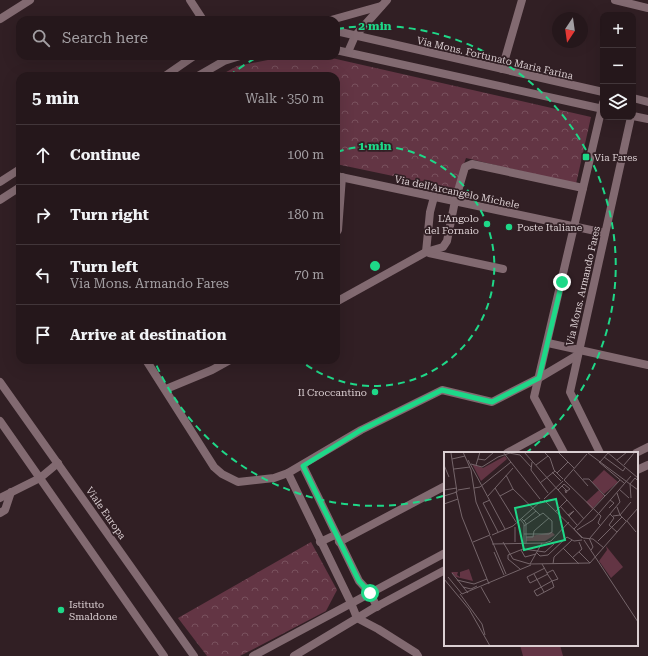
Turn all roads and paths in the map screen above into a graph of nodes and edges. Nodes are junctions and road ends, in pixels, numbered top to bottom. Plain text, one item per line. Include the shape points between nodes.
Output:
1 (30, 0) edge
2 (190, 0) edge
3 (522, 0) edge
4 (615, 0) edge
5 (384, 3) edge
6 (648, 8) edge
7 (200, 16) edge
8 (340, 17) edge
9 (0, 19) edge
10 (340, 32) edge
11 (355, 36) junction
12 (340, 51) edge
13 (348, 52) junction
14 (188, 60) edge
15 (227, 60) edge
16 (502, 69) junction
17 (171, 72) edge
18 (205, 72) edge
19 (600, 91) edge
20 (636, 101) edge
21 (648, 102) edge
22 (600, 106) edge
23 (636, 117) edge
24 (648, 119) edge
25 (600, 120) edge
26 (631, 120) edge
27 (16, 172) edge
28 (340, 177) edge
29 (0, 182) edge
30 (584, 188) junction
31 (16, 190) edge
32 (434, 197) junction
33 (0, 200) edge
34 (455, 202) junction
35 (575, 227) junction
36 (605, 233) junction
37 (426, 252) junction
38 (503, 269) dead end
39 (340, 300) edge
40 (548, 343) junction
41 (577, 353) junction
42 (149, 364) edge
43 (223, 364) edge
44 (648, 365) edge
45 (539, 378) junction
46 (0, 382) edge
47 (166, 389) junction
48 (0, 421) edge
49 (551, 429) junction
50 (648, 447) edge
51 (509, 452) edge
52 (563, 452) edge
53 (600, 452) edge
54 (638, 452) edge
55 (58, 463) junction
56 (648, 465) edge
57 (303, 466) junction
58 (638, 470) edge
59 (288, 473) junction
60 (40, 478) junction
61 (444, 486) edge
62 (11, 492) junction
63 (0, 498) edge
64 (0, 513) edge
65 (337, 538) junction
66 (320, 542) junction
67 (444, 554) edge
68 (444, 571) edge
69 (370, 593) junction
70 (351, 603) junction
71 (377, 607) junction
72 (357, 618) junction
73 (164, 656) edge
74 (194, 656) edge
75 (253, 656) edge
76 (294, 656) edge
77 (418, 656) edge

1 - 9 street
2 - 7 street
3 - 16 street
4 - 6 street
5 - 8 street
5 - 11 street
10 - 11 street, Via Mons. Fortunato Maria Farina
11 - 13 street
11 - 16 street, Via Mons. Fortunato Maria Farina
12 - 13 street
13 - 22 street
14 - 17 street
15 - 18 street
16 - 19 street, Via Mons. Fortunato Maria Farina
20 - 21 street
23 - 24 street
25 - 30 street
26 - 36 street, Via Mons. Armando Fares
27 - 29 street
28 - 32 street, Via dell'Arcangelo Michele
30 - 34 street via 472,164 465,167
30 - 35 street
31 - 33 street
32 - 34 street, Via dell'Arcangelo Michele
32 - 37 street
34 - 35 street, Via dell'Arcangelo Michele
34 - 37 street via 447,241 443,247
35 - 36 street, Via dell'Arcangelo Michele
35 - 40 street
36 - 41 street, Via Mons. Armando Fares
37 - 38 street
37 - 39 street
40 - 41 street
40 - 45 street
41 - 44 street
41 - 45 street
41 - 53 street, Via Mons. Armando Fares via 570,392
42 - 47 street
43 - 47 street
45 - 49 street via 534,397
45 - 57 street via 492,402 442,390 361,430
46 - 55 street, Viale Europa
47 - 59 street via 214,466 222,474 238,482 274,478
48 - 60 street
49 - 51 street
49 - 52 street
50 - 54 street
55 - 60 street
55 - 74 street, Viale Europa
56 - 58 street
57 - 59 street
57 - 65 street
59 - 66 street
60 - 62 street
60 - 73 street
61 - 65 street
62 - 63 street
62 - 64 street via 5,510
65 - 66 street
65 - 69 street via 359,581
66 - 70 street
67 - 69 street
68 - 71 street
69 - 70 street
69 - 71 street
70 - 72 street
70 - 75 street
71 - 72 street
72 - 76 street
72 - 77 street via 416,652

